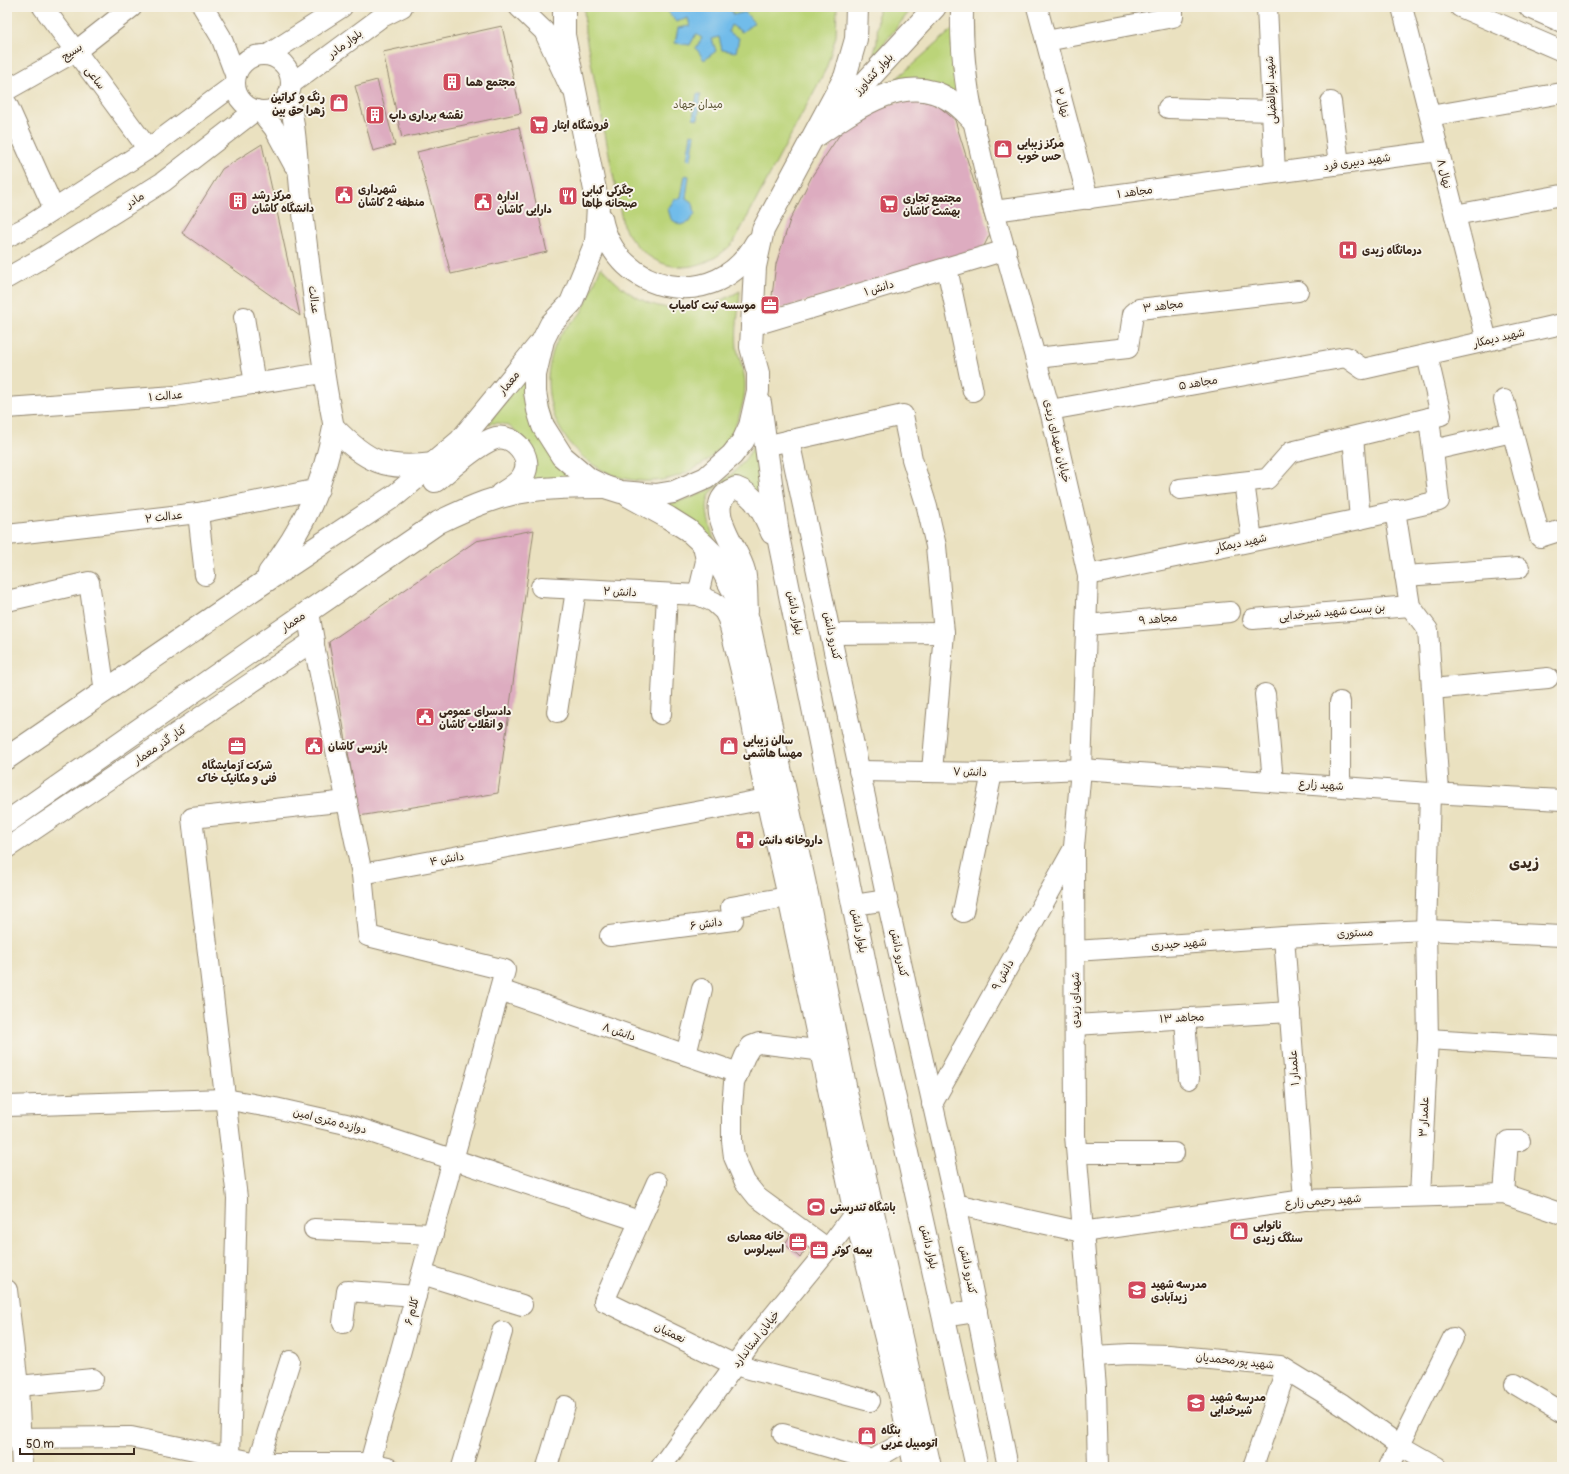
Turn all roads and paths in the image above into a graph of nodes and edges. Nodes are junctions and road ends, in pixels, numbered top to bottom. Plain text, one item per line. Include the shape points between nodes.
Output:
1 (43, 7) edge
2 (132, 7) edge
3 (203, 7) edge
4 (342, 7) edge
5 (402, 7) edge
6 (519, 7) edge
7 (564, 7) edge
8 (857, 7) edge
9 (935, 7) edge
10 (962, 7) edge
11 (1037, 7) edge
12 (1267, 7) edge
13 (1402, 7) edge
14 (1460, 7) edge
15 (1530, 7) edge
16 (1173, 12) edge
17 (1562, 21) edge
18 (222, 37) junction
19 (1046, 41) junction
20 (76, 51) junction
21 (1562, 51) edge
22 (263, 54) junction
23 (235, 80) junction
24 (7, 90) edge
25 (289, 90) junction
26 (1562, 93) edge
27 (1331, 102) dead end
28 (7, 104) edge
29 (578, 104) junction
30 (1168, 108) dead end
31 (259, 111) junction
32 (1272, 111) junction
33 (1430, 116) junction
34 (973, 120) junction
35 (812, 139) junction
36 (148, 149) junction
37 (1438, 151) junction
38 (1339, 164) junction
39 (298, 172) junction
40 (1275, 173) junction
41 (1562, 195) edge
42 (1088, 199) junction
43 (598, 205) junction
44 (54, 210) junction
45 (994, 211) junction
46 (1455, 215) junction
47 (763, 230) junction
48 (7, 237) edge
49 (1006, 250) junction
50 (947, 268) junction
51 (7, 278) edge
52 (1298, 291) dead end
53 (244, 317) dead end
54 (1562, 324) edge
55 (752, 326) junction
56 (543, 340) junction
57 (1487, 341) junction
58 (1427, 355) junction
59 (1346, 357) joint
60 (1036, 358) junction
61 (323, 373) junction
62 (255, 384) junction
63 (758, 391) junction
64 (973, 391) dead end
65 (1504, 400) dead end
66 (7, 408) edge
67 (1050, 410) junction
68 (1429, 418) junction
69 (334, 428) junction
70 (1512, 432) junction
71 (1353, 437) junction
72 (789, 440) junction
73 (766, 447) junction
74 (1434, 450) junction
75 (434, 464) junction
76 (1244, 482) junction
77 (319, 489) junction
78 (613, 489) junction
79 (1180, 490) dead end
80 (397, 494) junction
81 (493, 499) junction
82 (1394, 510) junction
83 (198, 513) junction
84 (1360, 519) junction
85 (1562, 530) edge
86 (7, 535) edge
87 (1252, 540) junction
88 (703, 544) junction
89 (785, 566) junction
90 (1519, 568) dead end
91 (206, 575) dead end
92 (1088, 575) junction
93 (1405, 576) junction
94 (260, 585) junction
95 (541, 587) dead end
96 (576, 590) junction
97 (667, 594) junction
98 (698, 595) junction
99 (7, 600) edge
100 (1410, 606) junction
101 (308, 612) junction
102 (1230, 612) dead end
103 (748, 619) junction
104 (1253, 619) dead end
105 (1087, 625) junction
106 (944, 633) junction
107 (832, 634) junction
108 (313, 641) junction
109 (1548, 678) dead end
110 (1432, 689) junction
111 (105, 692) junction
112 (1265, 694) dead end
113 (1340, 702) dead end
114 (557, 712) dead end
115 (661, 714) dead end
116 (7, 758) edge
117 (1081, 769) junction
118 (859, 770) junction
119 (932, 771) junction
120 (992, 773) junction
121 (1273, 781) junction
122 (1340, 786) junction
123 (1434, 793) junction
124 (766, 799) junction
125 (1562, 800) edge
126 (347, 801) junction
127 (7, 822) edge
128 (1074, 847) junction
129 (7, 848) edge
130 (362, 874) junction
131 (788, 897) junction
132 (887, 900) junction
133 (854, 906) junction
134 (963, 912) dead end
135 (1426, 930) junction
136 (610, 936) dead end
137 (1562, 936) edge
138 (1284, 937) junction
139 (1075, 951) junction
140 (702, 989) dead end
141 (500, 990) junction
142 (1290, 1012) junction
143 (1185, 1018) junction
144 (1075, 1025) junction
145 (1428, 1039) junction
146 (1562, 1048) edge
147 (830, 1051) junction
148 (686, 1055) junction
149 (738, 1073) junction
150 (1189, 1079) dead end
151 (225, 1099) junction
152 (932, 1104) junction
153 (7, 1106) edge
154 (1520, 1141) dead end
155 (1077, 1153) junction
156 (1174, 1153) dead end
157 (454, 1159) junction
158 (657, 1182) dead end
159 (1504, 1194) junction
160 (1420, 1196) junction
161 (1304, 1200) junction
162 (955, 1204) junction
163 (854, 1214) junction
164 (1562, 1214) edge
165 (639, 1221) junction
166 (314, 1229) dead end
167 (1082, 1232) junction
168 (433, 1234) junction
169 (828, 1249) junction
170 (422, 1274) junction
171 (882, 1293) junction
172 (416, 1296) junction
173 (8, 1302) edge
174 (522, 1305) dead end
175 (976, 1311) junction
176 (944, 1316) junction
177 (343, 1323) dead end
178 (502, 1332) dead end
179 (1453, 1338) dead end
180 (1093, 1356) junction
181 (290, 1361) dead end
182 (735, 1365) junction
183 (1286, 1370) junction
184 (93, 1379) dead end
185 (1515, 1384) dead end
186 (18, 1386) junction
187 (870, 1401) dead end
188 (565, 1406) dead end
189 (1562, 1412) edge
190 (783, 1434) dead end
191 (13, 1438) edge
192 (909, 1439) junction
193 (1400, 1446) junction
194 (230, 1457) junction
195 (258, 1463) junction
196 (331, 1464) edge
197 (872, 1464) edge
198 (379, 1465) edge
199 (22, 1467) edge
200 (462, 1467) edge
201 (547, 1467) edge
202 (661, 1467) edge
203 (914, 1467) edge
204 (930, 1467) edge
205 (977, 1467) edge
206 (1008, 1467) edge
207 (1098, 1467) edge
208 (1253, 1467) edge
209 (1389, 1467) edge
210 (1438, 1467) edge

1 - 20 street, ساعی
2 - 20 street, بسیج
3 - 18 street
4 - 22 street
5 - 25 street, بلوار مادر via 380,18
6 - 29 street via 544,31
7 - 29 main road via 564,35
8 - 35 main road via 856,39 852,59 845,78
9 - 35 main road, بلوار کشاورز
10 - 34 main road via 965,80
11 - 19 street, نهال ۲
12 - 32 street, شهید ابوالفضلی
13 - 33 street, نهال ۸
14 - 21 street
15 - 17 main road
16 - 19 street
18 - 22 street
18 - 23 street
19 - 42 street, نهال ۲
20 - 24 street, بسیج
20 - 36 street, ساعی
22 - 23 street via 247,58 240,65
22 - 25 street via 276,58 285,65 291,76
23 - 31 street via 239,98 249,108
23 - 36 street
25 - 31 street via 280,105
25 - 39 street, عدالت
26 - 33 street
27 - 38 street
28 - 44 street
29 - 43 main road
30 - 32 street
31 - 39 street via 274,128
31 - 51 street, مادر via 163,182
32 - 40 street, شهید ابوالفضلی
33 - 37 street, نهال ۸
34 - 35 main road via 950,99 936,93 906,90 870,101
34 - 45 street, خیابان شهدای زیدی
35 - 47 main road
36 - 44 street
37 - 38 street, شهید دبیری فرد
37 - 46 street, نهال ۸
38 - 40 street, شهید دبیری فرد
39 - 61 street, عدالت
40 - 42 street, مجاهد ۱
41 - 46 street
42 - 45 street, مجاهد ۱
43 - 47 main road via 611,248 623,262 637,274 669,286 689,288 707,285 723,278 751,254
43 - 56 main road via 596,242 571,303 551,324
44 - 48 street
45 - 49 street, خیابان شهدای زیدی
46 - 57 street, نهال ۸
47 - 55 main road via 755,267
49 - 50 street, دانش ۱
49 - 60 street, خیابان شهدای زیدی
50 - 55 street, دانش ۱
50 - 64 street
52 - 60 street, مجاهد ۳ via 1139,309 1133,314 1128,348
53 - 62 street
54 - 57 street, شهید دیمکار
55 - 63 main road via 751,347 758,373
56 - 75 main road, معمار via 460,441
56 - 78 main road via 537,357 535,381 538,410 544,426 562,456 589,479
57 - 58 street, شهید دیمکار
58 - 59 street, شهید دیمکار via 1363,369
58 - 68 street via 1441,415
59 - 67 street, مجاهد ۵
60 - 67 street, خیابان شهدای زیدی
61 - 62 street, عدالت ۱
61 - 69 street, عدالت
62 - 66 street, عدالت ۱ via 175,396
63 - 73 main road, بلوار دانش
63 - 78 main road via 750,426 743,441 728,460 706,478 674,492 662,494 639,495
65 - 70 street
67 - 92 street, خیابان شهدای زیدی
68 - 71 street
68 - 74 street
69 - 75 main road via 348,443 378,462 412,467
69 - 77 main road
70 - 74 street
70 - 85 street via 1540,537
71 - 76 street via 1291,452 1267,479
71 - 84 street
72 - 73 street
72 - 106 street via 903,415 912,459 936,546
72 - 107 street, کندرو دانش
73 - 89 main road, بلوار دانش
74 - 82 street, شهید دیمکار via 1439,501
75 - 80 main road, معمار
76 - 79 street
76 - 87 street
77 - 83 street, عدالت ۲
77 - 94 main road via 302,526
78 - 81 main road, معمار via 536,490
78 - 88 main road via 669,518 688,530
80 - 81 main road via 423,489 491,440 507,438 516,443 522,452 526,468 520,480
80 - 94 main road, معمار
81 - 101 main road, معمار via 439,522
82 - 84 street, شهید دیمکار
82 - 93 street
83 - 86 street, عدالت ۲
83 - 91 street
84 - 87 street, شهید دیمکار
87 - 92 street, شهید دیمکار
88 - 98 street via 706,561
88 - 103 main road via 715,556
89 - 103 main road via 769,525 756,502 743,491 736,488 730,490 719,509 721,522 744,570
89 - 133 main road, بلوار دانش
90 - 93 street
92 - 105 street, خیابان شهدای زیدی
93 - 100 street
94 - 111 main road, معمار
95 - 96 street, دانش ۲
96 - 97 street, دانش ۲
96 - 114 street
97 - 98 street, دانش ۲
97 - 115 street
98 - 124 street via 714,602 728,619 746,687
99 - 111 street via 89,582
100 - 104 street, بن بست شهید شیرخدایی
100 - 110 street, علمدار ۳ via 1428,630
101 - 108 main road
101 - 127 main road, معمار
102 - 105 street, مجاهد ۹
103 - 147 main road via 807,894
105 - 117 street, خیابان شهدای زیدی
106 - 107 street
106 - 119 street
107 - 118 street, کندرو دانش
108 - 126 street
108 - 129 street, کنار گذر معمار
109 - 110 street
110 - 123 street, علمدار ۳
111 - 116 main road, معمار
112 - 121 street
113 - 122 street
117 - 120 street, دانش ۷
117 - 121 street, شهید زارع
117 - 128 street, شهدای زیدی
118 - 119 street, دانش ۷
118 - 132 street, کندرو دانش
119 - 120 street, دانش ۷
120 - 134 street
121 - 122 street, شهید زارع
122 - 123 street, شهید زارع
123 - 125 street, شهید زارع
123 - 135 street, علمدار ۳
124 - 130 street, دانش ۴
124 - 131 street
126 - 130 street
126 - 151 street via 192,818
128 - 139 street, شهدای زیدی
128 - 152 street, دانش ۹
130 - 141 street, کلام ۶ via 368,936 505,970
131 - 136 street, دانش ۶ via 731,907 733,920
131 - 147 street
132 - 133 street
132 - 152 street, کندرو دانش
133 - 176 main road, بلوار دانش
135 - 137 street, مستوری
135 - 138 street, مستوری
135 - 145 street, علمدار ۳
138 - 139 street, شهید حیدری
138 - 142 street, علمدار ۱
139 - 144 street, شهدای زیدی
140 - 148 street
141 - 148 street, دانش ۸
141 - 157 street, کلام ۶
142 - 143 street, مجاهد ۱۳
142 - 161 street, علمدار ۱
143 - 144 street, مجاهد ۱۳
143 - 150 street
144 - 155 street, شهدای زیدی
145 - 146 street
145 - 160 street, علمدار ۳
147 - 149 street via 759,1043 751,1046
147 - 163 street
147 - 171 main road
148 - 149 street, دانش ۸
149 - 169 street via 734,1083 732,1141 734,1157 745,1182 757,1197
151 - 153 street, دوازده متری امین
151 - 157 street, دوازده متری امین via 346,1124
151 - 194 street via 237,1198
152 - 162 street, کندرو دانش
154 - 159 street via 1508,1141
155 - 156 street
155 - 167 street, شهدای زیدی
157 - 165 street, دوازده متری امین
157 - 168 street, کلام ۶
158 - 165 street
159 - 160 street, شهید رحیمی زارع
159 - 164 street, شهید رحیمی زارع
160 - 161 street, شهید رحیمی زارع
161 - 167 street, شهید رحیمی زارع
162 - 167 street
162 - 175 street, کندرو دانش
163 - 169 street, خیابان استاندارد
163 - 171 street
165 - 182 street, نعمتیان via 604,1301
166 - 168 street
167 - 180 street, شهدای زیدی
168 - 170 street, کلام ۶
169 - 182 street, خیابان استاندارد
170 - 172 street, کلام ۶
170 - 174 street
171 - 192 street
171 - 204 main road
172 - 177 street via 347,1292
172 - 198 street, کلام ۶
173 - 186 street
175 - 176 main road
175 - 206 street, کندرو دانش
176 - 205 main road, بلوار دانش
178 - 200 street
179 - 193 street
180 - 183 street, شهید پورمحمدیان via 1169,1355 1280,1366
180 - 207 street, شهدای زیدی
181 - 195 street
182 - 187 street, نعمتیان
182 - 202 street, خیابان استاندارد
183 - 193 street, شهید پورمحمدیان via 1342,1404
183 - 208 street
184 - 186 street
185 - 189 street
186 - 191 street
188 - 201 street
190 - 197 street
191 - 194 street via 132,1437
191 - 199 street
192 - 197 street
192 - 203 street
193 - 209 street
193 - 210 street, شهید پورمحمدیان
194 - 195 street
195 - 196 street
196 - 198 street

